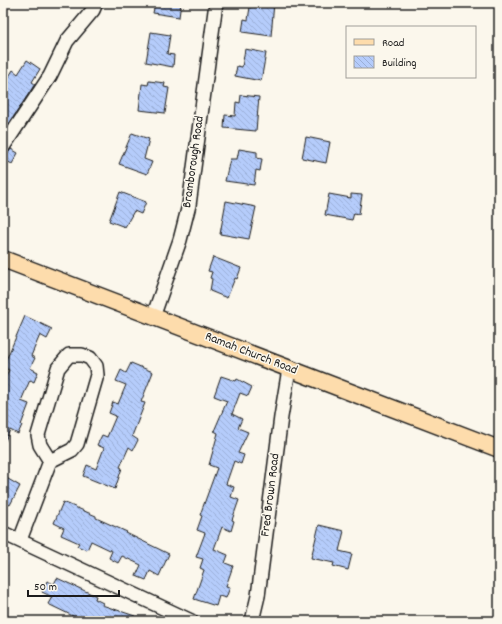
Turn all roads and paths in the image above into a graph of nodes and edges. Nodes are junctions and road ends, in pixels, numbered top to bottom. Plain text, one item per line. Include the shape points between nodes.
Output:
1 (96, 3) edge
2 (216, 3) edge
3 (3, 147) edge
4 (3, 259) edge
5 (153, 317) junction
6 (289, 369) junction
7 (499, 450) edge
8 (50, 461) junction
9 (3, 533) edge
10 (20, 540) junction
11 (190, 621) edge
12 (252, 621) edge

1 - 3 street via 67,41 50,76
2 - 5 street, Bramborough Road via 189,204 180,240
4 - 5 main road, Ramah Church Road
5 - 6 main road, Ramah Church Road
6 - 7 main road, Ramah Church Road
6 - 12 street, Fred Brown Road via 258,596
8 - 8 street via 72,450 81,432 97,375 96,366 90,358 82,355 69,355 58,368 38,435 40,445
8 - 10 street
9 - 10 street
10 - 11 street

